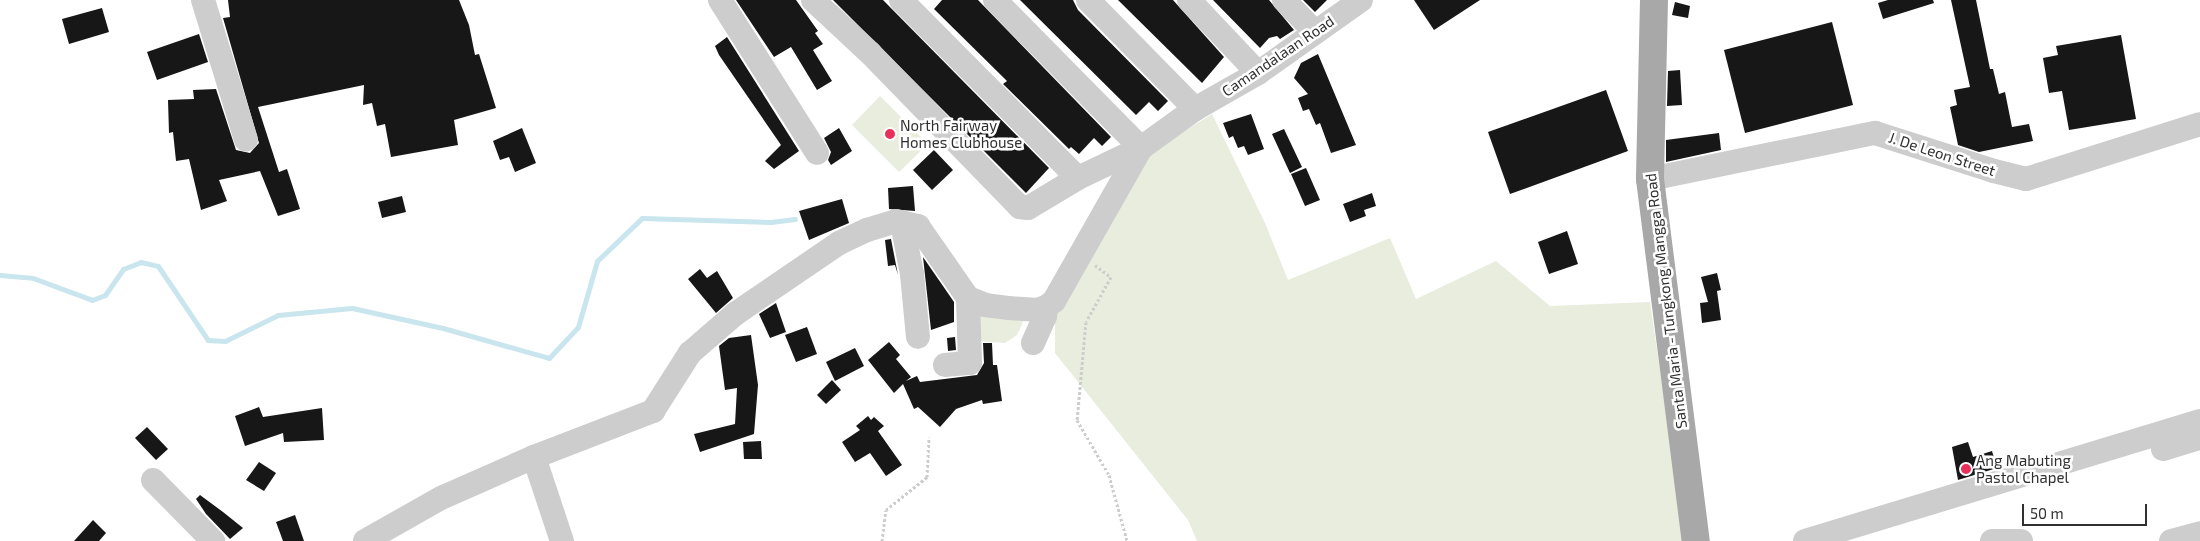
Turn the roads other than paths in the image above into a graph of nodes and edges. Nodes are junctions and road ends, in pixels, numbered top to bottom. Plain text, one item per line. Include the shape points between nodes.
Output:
1 (203, 0) edge
2 (720, 0) edge
3 (813, 0) edge
4 (900, 0) edge
5 (995, 0) edge
6 (1088, 0) edge
7 (1189, 0) edge
8 (1284, 0) edge
9 (1361, 0) edge
10 (1654, 0) edge
11 (1315, 32) junction
12 (1258, 73) junction
13 (1195, 109) junction
14 (2200, 124) edge
15 (246, 140) dead end
16 (1141, 148) junction
17 (817, 153) dead end
18 (1078, 178) junction
19 (1650, 179) junction
20 (902, 223) junction
21 (968, 298) junction
22 (1046, 307) junction
23 (918, 336) dead end
24 (1032, 343) dead end
25 (945, 365) dead end
26 (2200, 421) edge
27 (2200, 438) edge
28 (534, 457) junction
29 (153, 480) dead end
30 (2200, 533) edge
31 (213, 541) edge
32 (365, 541) edge
33 (562, 541) edge
34 (1696, 541) edge
35 (1805, 541) edge
36 (1857, 541) edge
37 (1992, 541) edge
38 (2021, 541) edge
39 (2172, 541) edge

1 - 15 street
2 - 17 street
3 - 18 street via 870,53 1020,207 1036,205
4 - 18 street
5 - 16 street
6 - 13 street
7 - 12 street
8 - 11 street
9 - 11 street, Camandalaan Road
10 - 19 main road, Santa Maria - Tungkong Mangga Road
11 - 12 street, Camandalaan Road
12 - 13 street, Camandalaan Road
13 - 16 street, Camandalaan Road
14 - 19 street, J. De Leon Street via 2026,179 1994,172 1875,133
16 - 18 street
16 - 22 street via 1054,301
19 - 34 main road, Santa Maria - Tungkong Mangga Road
20 - 21 street via 918,226
20 - 23 street via 912,274
20 - 28 street via 896,221 874,228 838,244 735,314 690,353 653,411
21 - 22 street via 985,305 1008,308 1038,310
21 - 25 street via 970,363
22 - 24 street
26 - 35 street
27 - 36 street
28 - 32 street via 441,498
28 - 33 street
29 - 31 street
30 - 39 street
37 - 38 street

